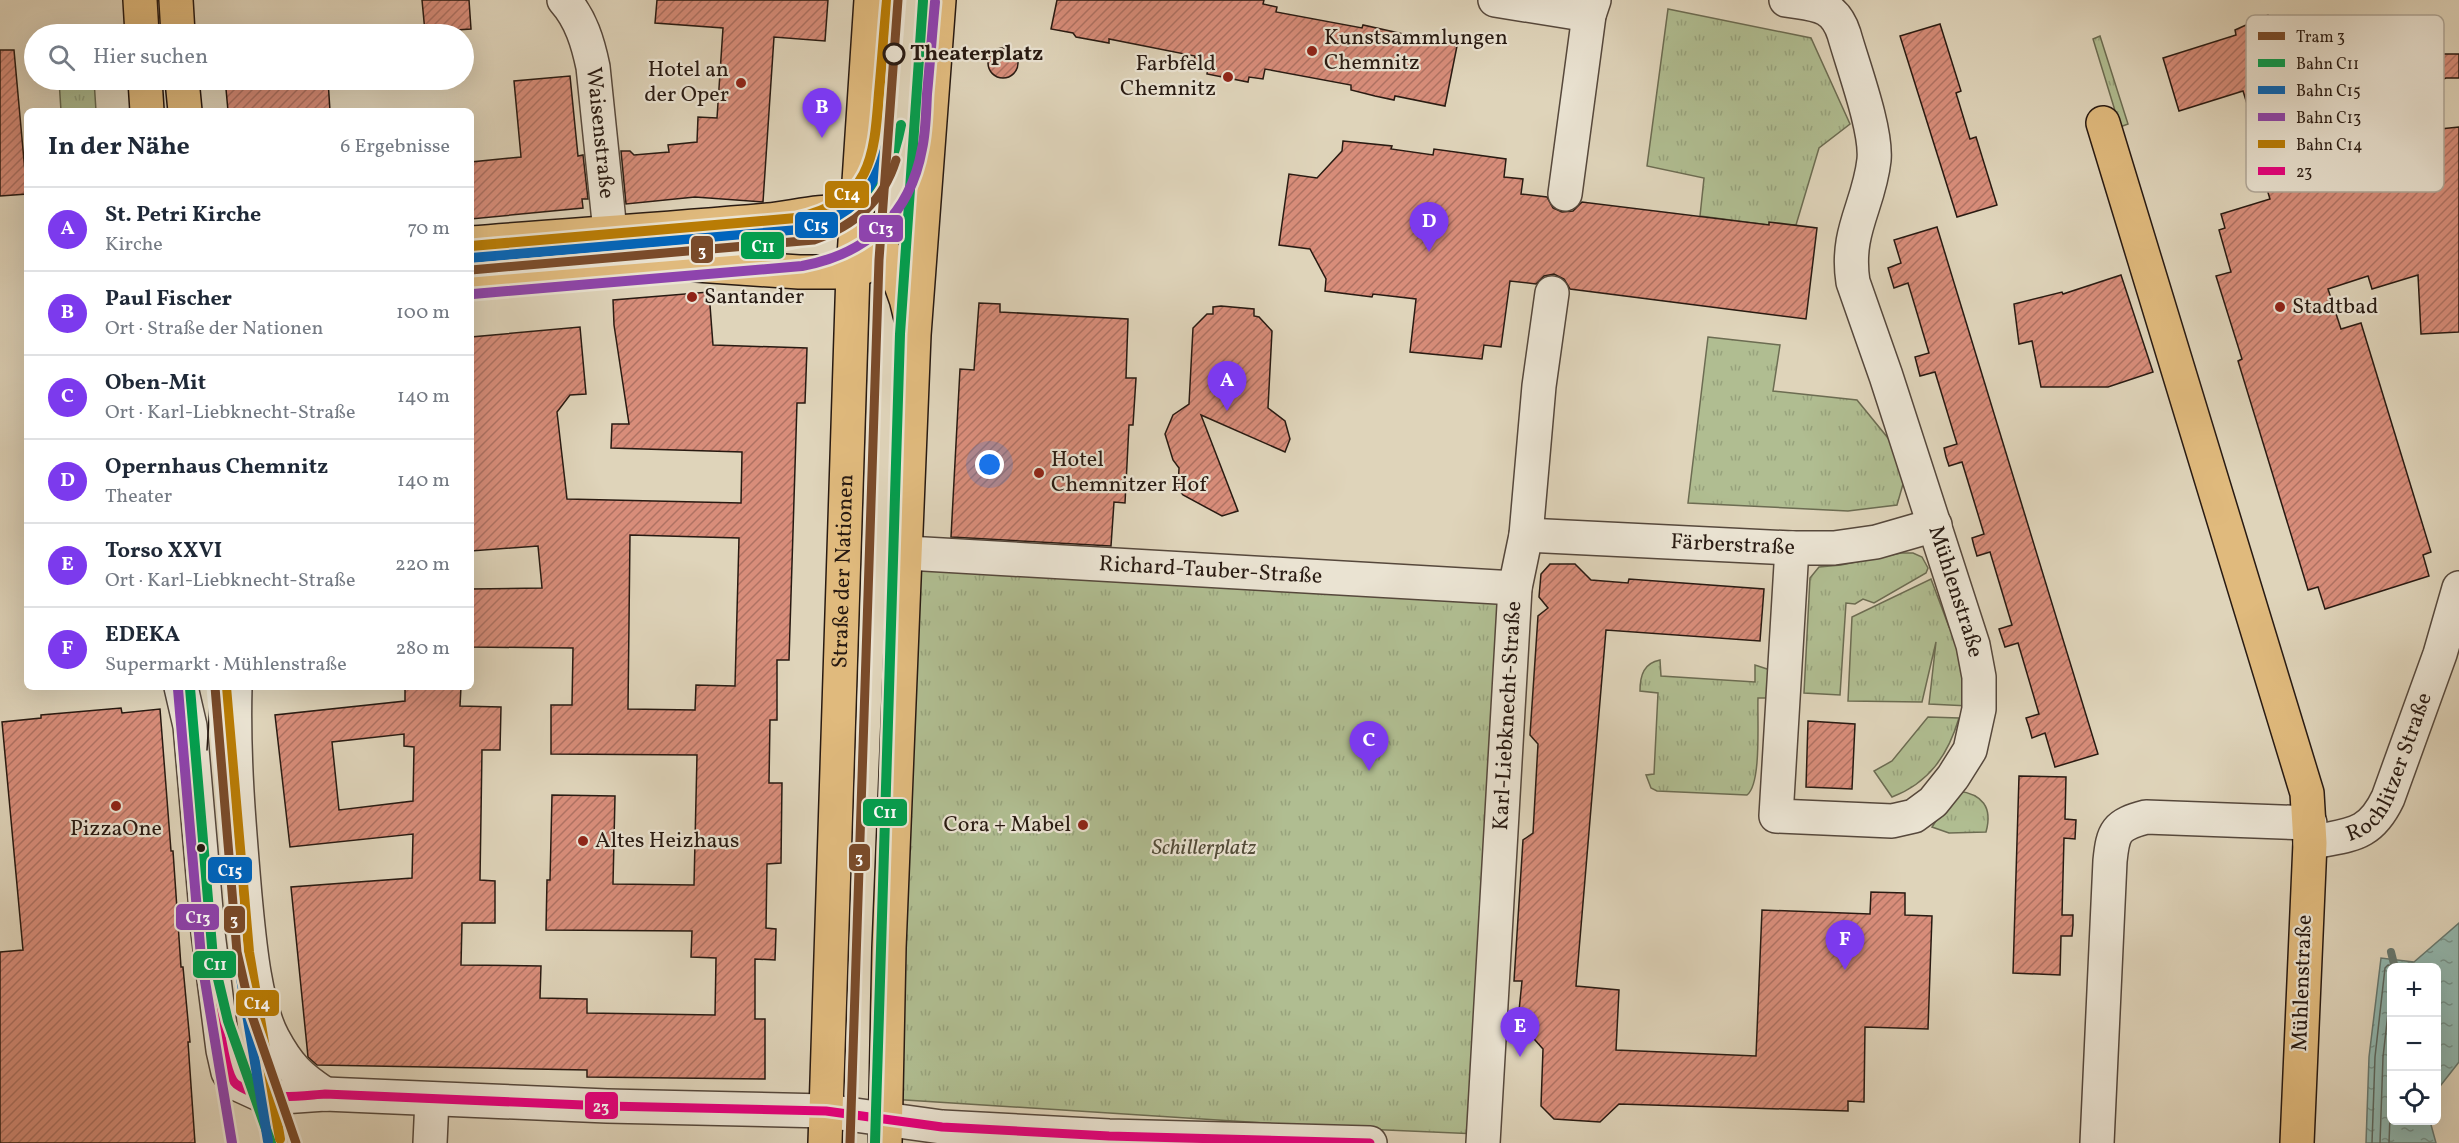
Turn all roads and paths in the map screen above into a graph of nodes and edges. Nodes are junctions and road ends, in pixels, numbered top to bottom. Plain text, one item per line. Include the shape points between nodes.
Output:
1 (140, 0) edge
2 (176, 0) edge
3 (564, 0) edge
4 (871, 0) edge
5 (939, 0) edge
6 (1496, 0) edge
7 (1786, 0) edge
8 (1592, 8) edge
9 (141, 24) edge
10 (177, 24) edge
11 (146, 90) edge
12 (183, 90) edge
13 (147, 108) edge
14 (185, 108) edge
15 (2103, 123) dead end
16 (1565, 194) dead end
17 (924, 195) junction
18 (855, 221) junction
19 (610, 232) junction
20 (474, 243) edge
21 (886, 257) junction
22 (614, 270) junction
23 (853, 272) junction
24 (474, 282) edge
25 (1552, 293) dead end
26 (914, 335) junction
27 (1935, 525) junction
28 (1526, 535) junction
29 (1792, 548) junction
30 (907, 553) junction
31 (1515, 588) junction
32 (2459, 588) edge
33 (182, 690) edge
34 (235, 690) edge
35 (2310, 833) junction
36 (325, 1094) junction
37 (432, 1099) junction
38 (826, 1127) edge
39 (885, 1131) edge
40 (430, 1143) edge
41 (1370, 1143) edge
42 (1483, 1143) edge
43 (2097, 1143) edge
44 (2297, 1143) edge

1 - 9 main road
2 - 10 main road
3 - 19 street, Waisenstraße via 573,9 588,42
4 - 18 main road, Straße der Nationen
5 - 17 main road
6 - 8 street
7 - 27 street, Mühlenstraße via 1834,13 1844,34 1875,145 1872,175 1851,249 1853,282
8 - 16 street
11 - 13 main road
12 - 14 main road
15 - 35 main road, Mühlenstraße via 2300,766
17 - 21 main road via 913,230
17 - 26 main road
18 - 19 main road via 840,213 825,212
18 - 21 main road
18 - 23 main road, Straße der Nationen
19 - 20 main road
19 - 22 street, Waisenstraße
21 - 23 main road
21 - 26 main road via 907,298
22 - 23 main road via 682,264
22 - 24 main road
23 - 38 main road, Straße der Nationen
25 - 28 street, Karl-Liebknecht-Straße
26 - 30 main road
27 - 29 street, Färberstraße via 1876,542
27 - 29 street, Mühlenstraße via 1973,645 1979,709 1970,750 1953,777 1933,802 1914,816 1892,821 1776,816
28 - 29 street, Färberstraße
28 - 31 street, Karl-Liebknecht-Straße
30 - 31 street, Richard-Tauber-Straße
30 - 39 main road
31 - 42 street, Karl-Liebknecht-Straße
32 - 35 street, Rochlitzer Straße via 2440,654 2379,818 2361,832
33 - 36 street via 190,726 208,933 228,1072 235,1083 259,1094
34 - 36 street via 233,748 240,845 256,979 272,1037 292,1070
35 - 43 street via 2234,821 2146,817 2117,829 2110,861
35 - 44 main road, Mühlenstraße
36 - 37 street
37 - 38 street via 773,1112
37 - 40 street
38 - 39 street
39 - 41 street via 942,1127

